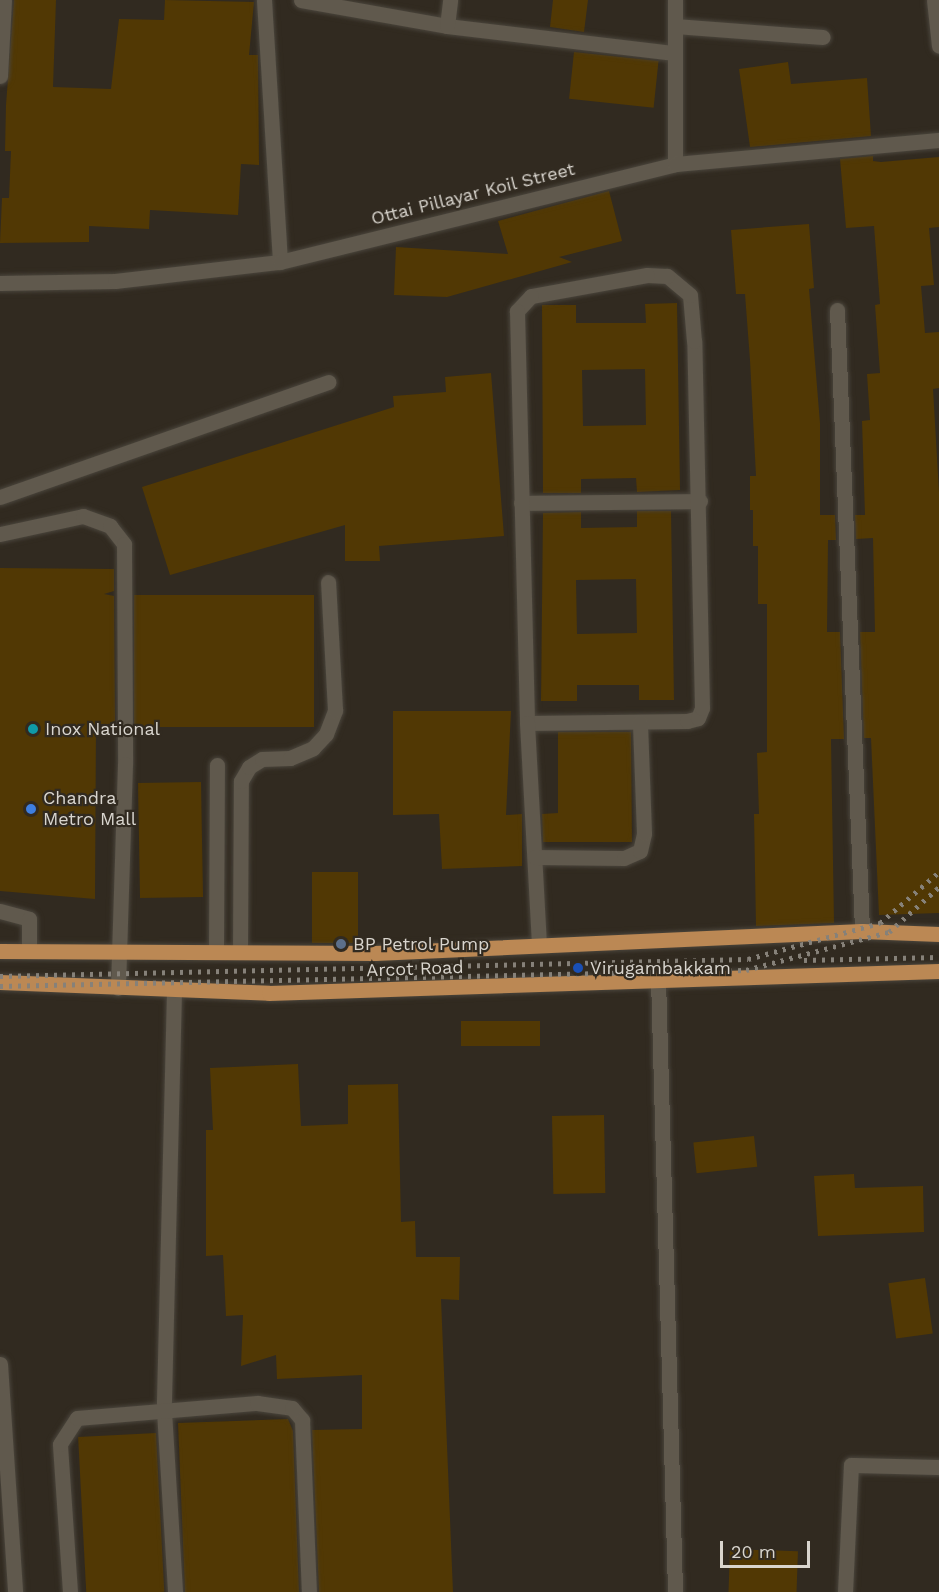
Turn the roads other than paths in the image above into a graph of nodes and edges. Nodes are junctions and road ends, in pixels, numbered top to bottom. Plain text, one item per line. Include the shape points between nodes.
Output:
1 (4, 0) edge
2 (264, 0) edge
3 (301, 0) edge
4 (450, 0) edge
5 (675, 0) edge
6 (934, 0) edge
7 (447, 26) junction
8 (675, 26) junction
9 (823, 37) dead end
10 (939, 45) edge
11 (672, 52) junction
12 (0, 76) edge
13 (939, 140) edge
14 (675, 164) junction
15 (280, 262) junction
16 (0, 283) edge
17 (837, 310) dead end
18 (328, 382) dead end
19 (0, 497) edge
20 (700, 501) junction
21 (521, 503) junction
22 (0, 534) edge
23 (328, 582) dead end
24 (640, 722) junction
25 (527, 723) junction
26 (217, 765) dead end
27 (535, 857) junction
28 (0, 911) edge
29 (862, 932) junction
30 (939, 934) edge
31 (539, 943) junction
32 (0, 951) edge
33 (28, 951) junction
34 (216, 951) junction
35 (240, 951) junction
36 (117, 952) junction
37 (939, 971) edge
38 (658, 978) junction
39 (0, 982) edge
40 (118, 988) junction
41 (174, 991) junction
42 (0, 1364) edge
43 (164, 1411) junction
44 (939, 1467) edge
45 (4, 1479) edge
46 (15, 1592) edge
47 (70, 1592) edge
48 (175, 1592) edge
49 (309, 1592) edge
50 (675, 1592) edge
51 (845, 1592) edge

1 - 12 street
2 - 15 street
3 - 7 street
4 - 7 street
5 - 8 street
6 - 10 street
7 - 11 street
8 - 9 street
8 - 11 street
11 - 14 street
13 - 14 street, Ottai Pillayar Koil Street
14 - 15 street, Ottai Pillayar Koil Street
15 - 16 street, Ottai Pillayar Koil Street via 115,281
17 - 29 street
18 - 19 street
20 - 21 street
20 - 21 street via 690,295 678,280 647,275 531,296 522,302 516,323
20 - 24 street via 702,708 698,718 687,721
21 - 25 street
22 - 36 street via 83,516 110,526 124,544 125,764
23 - 35 street via 335,710 326,734 313,748 290,758 262,759 249,767 241,781
24 - 25 street
24 - 27 street via 644,833 640,851 624,858
25 - 27 street
26 - 34 street
27 - 31 street
28 - 33 street via 29,919
29 - 30 main road, Arcot Road
29 - 31 main road, Arcot Road
31 - 35 main road, Arcot Road via 375,953
32 - 33 main road, Arcot Road
33 - 36 main road, Arcot Road
34 - 35 main road, Arcot Road
34 - 36 main road, Arcot Road
36 - 40 street
37 - 38 main road, Arcot Road
38 - 41 main road, Arcot Road via 269,993
38 - 50 street
39 - 40 main road, Arcot Road
40 - 41 main road, Arcot Road
41 - 43 street
42 - 45 street
43 - 47 street via 77,1418 60,1444
43 - 48 street
43 - 49 street via 257,1403 292,1408 302,1420
44 - 51 street via 851,1465
45 - 46 street

